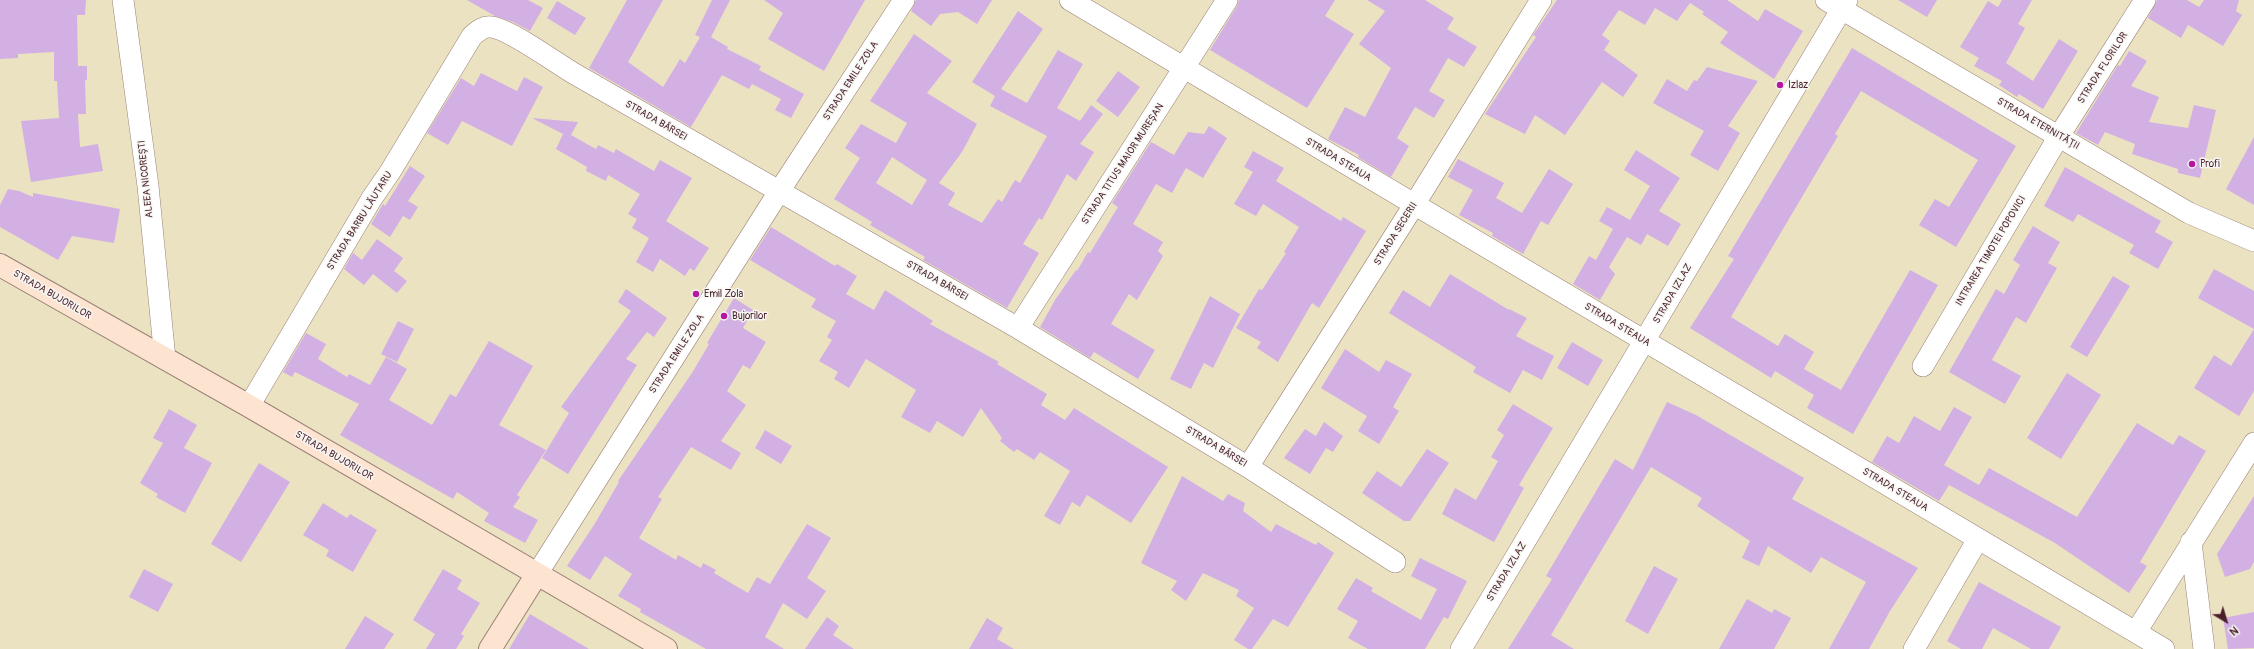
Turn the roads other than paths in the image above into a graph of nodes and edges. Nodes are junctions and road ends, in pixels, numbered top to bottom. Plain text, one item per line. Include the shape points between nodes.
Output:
1 (123, 0) edge
2 (904, 0) edge
3 (1070, 0) edge
4 (1227, 0) edge
5 (1541, 0) edge
6 (2146, 0) edge
7 (1838, 3) edge
8 (472, 36) joint
9 (1185, 68) junction
10 (2059, 136) junction
11 (780, 190) junction
12 (1414, 205) junction
13 (2254, 241) edge
14 (0, 266) edge
15 (1018, 328) junction
16 (1645, 342) junction
17 (165, 359) junction
18 (1923, 366) dead end
19 (249, 406) junction
20 (2254, 443) edge
21 (1248, 467) junction
22 (1978, 539) junction
23 (2191, 542) junction
24 (1395, 562) dead end
25 (537, 574) junction
26 (2136, 632) junction
27 (490, 649) edge
28 (666, 649) edge
29 (1461, 649) edge
30 (1914, 649) edge
31 (2164, 649) edge
32 (2204, 649) edge

1 - 17 street, ALEEA NICOREȘTI via 148,186
2 - 11 street, STRADA EMILE ZOLA
3 - 9 street, STRADA STEAUA
4 - 9 street, STRADA TITUS MAIOR MUREȘAN
5 - 12 street, STRADA SECERII
6 - 10 street, STRADA FLORILOR
7 - 10 street, STRADA ETERNITĂȚII
7 - 16 street, STRADA IZLAZ
8 - 11 street, STRADA BÂRSEI via 482,28 490,27 508,33 594,85
8 - 19 street, STRADA BARBU LĂUTARU via 372,198
9 - 12 street, STRADA STEAUA
9 - 15 street, STRADA TITUS MAIOR MUREȘAN
10 - 13 street, STRADA ETERNITĂȚII via 2189,212
10 - 18 street, INTRAREA TIMOTEI POPOVICI
11 - 15 street, STRADA BÂRSEI
11 - 25 street, STRADA EMILE ZOLA
12 - 16 street, STRADA STEAUA
12 - 21 street, STRADA SECERII
14 - 17 main road, STRADA BUJORILOR
15 - 21 street, STRADA BÂRSEI
16 - 22 street, STRADA STEAUA
16 - 29 street, STRADA IZLAZ
17 - 19 main road, STRADA BUJORILOR
19 - 25 main road, STRADA BUJORILOR
20 - 23 street
21 - 24 street, STRADA BÂRSEI
22 - 26 street, STRADA STEAUA
22 - 30 street
23 - 26 street
23 - 32 street
25 - 27 main road, STRADA EMILE ZOLA
25 - 28 main road, STRADA BUJORILOR
26 - 31 street, STRADA STEAUA

